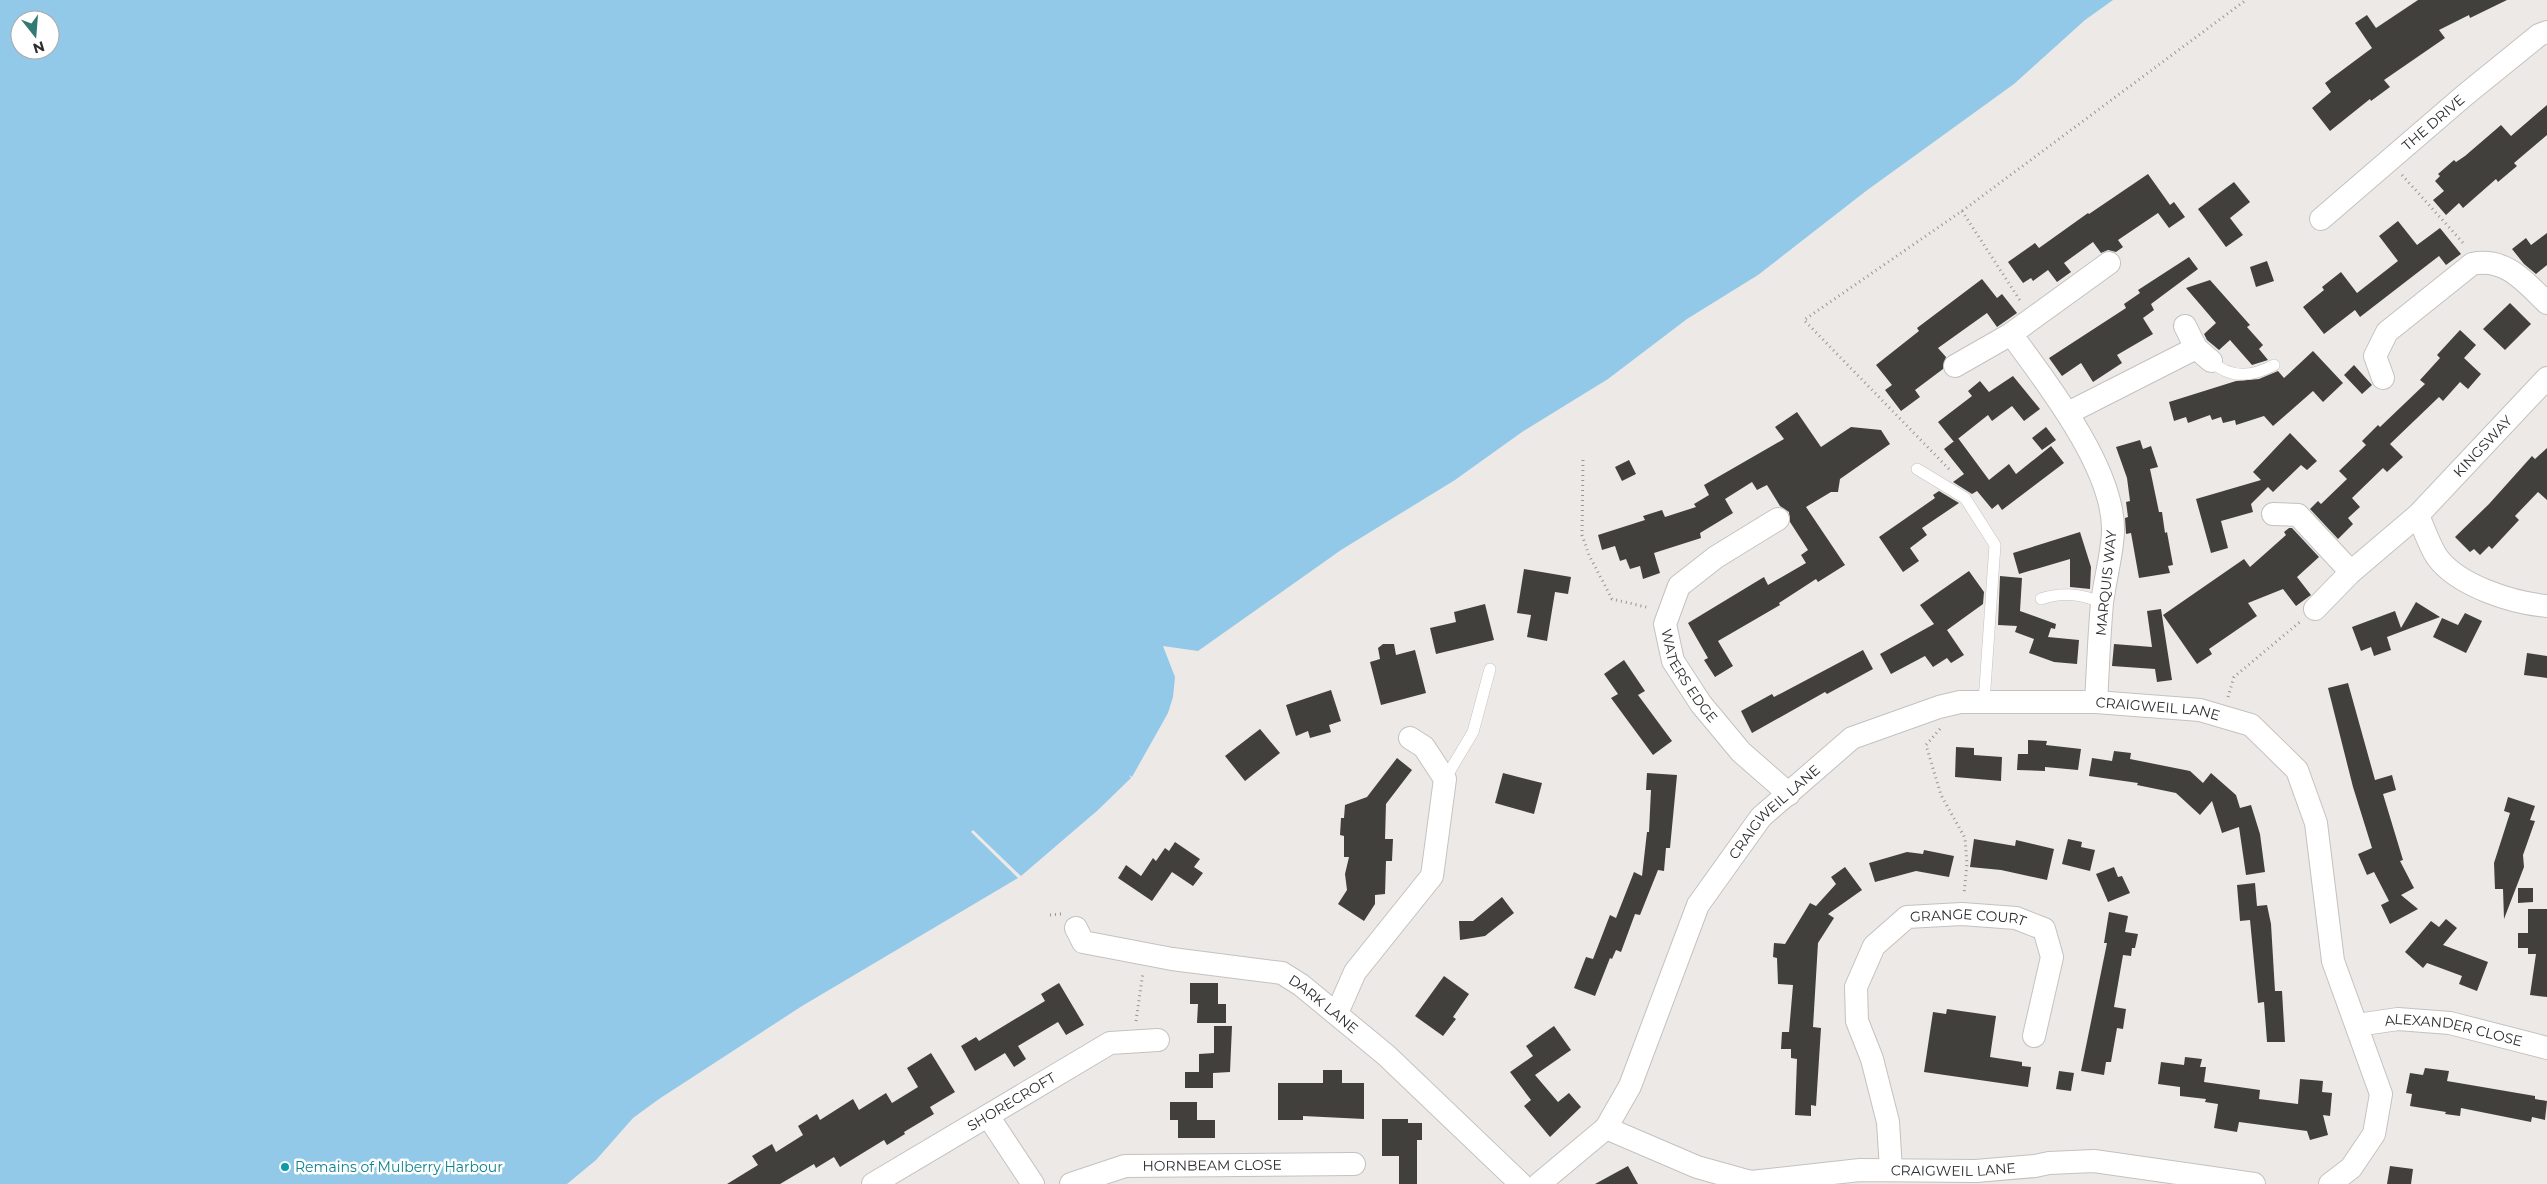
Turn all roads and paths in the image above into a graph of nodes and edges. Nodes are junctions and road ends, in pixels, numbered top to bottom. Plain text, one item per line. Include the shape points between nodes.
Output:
1 (2246, 0) edge
2 (2547, 32) edge
3 (2390, 161) junction
4 (1962, 211) junction
5 (2321, 219) dead end
6 (2480, 262) junction
7 (2109, 263) dead end
8 (2547, 303) edge
9 (2032, 319) junction
10 (1804, 320) dead end
11 (2185, 326) dead end
12 (2011, 334) junction
13 (2204, 355) junction
14 (2274, 365) dead end
15 (1956, 366) dead end
16 (2383, 378) dead end
17 (2547, 378) edge
18 (2068, 413) junction
19 (1583, 460) dead end
20 (1917, 469) dead end
21 (2273, 514) dead end
22 (2418, 515) junction
23 (1778, 519) dead end
24 (2351, 572) junction
25 (2041, 599) dead end
26 (2102, 603) junction
27 (2547, 606) edge
28 (2315, 609) joint
29 (1670, 612) junction
30 (1490, 668) dead end
31 (1984, 702) junction
32 (2096, 702) junction
33 (1939, 706) junction
34 (2222, 716) junction
35 (1410, 738) dead end
36 (1446, 779) junction
37 (1789, 794) junction
38 (1962, 914) junction
39 (1076, 928) dead end
40 (1145, 954) junction
41 (1337, 1013) junction
42 (2357, 1025) junction
43 (2034, 1036) dead end
44 (1158, 1040) dead end
45 (1134, 1042) junction
46 (2547, 1048) edge
47 (988, 1116) junction
48 (1606, 1128) junction
49 (1354, 1164) dead end
50 (1891, 1170) junction
51 (2037, 1175) edge
52 (1770, 1182) edge
53 (873, 1184) edge
54 (1033, 1184) edge
55 (1071, 1184) edge
56 (1521, 1184) edge
57 (1538, 1184) edge
58 (2254, 1184) edge
59 (2330, 1184) edge

1 - 4 path
2 - 3 street, THE DRIVE via 2465,95
3 - 5 street, THE DRIVE
3 - 6 path
4 - 9 path
4 - 10 path
6 - 8 street via 2512,269
6 - 16 street via 2472,264 2387,332 2374,356
7 - 9 street
9 - 12 street
11 - 13 street
12 - 15 street
12 - 18 street, MARQUIS WAY
13 - 14 lane via 2226,372 2241,375
13 - 18 street
17 - 22 street, KINGSWAY
18 - 26 street, MARQUIS WAY via 2099,473 2113,530
19 - 29 path via 1582,535 1612,599
20 - 31 lane via 1965,498 1995,545
21 - 24 street via 2298,515
22 - 24 street, KINGSWAY
22 - 27 street via 2437,556 2451,572 2485,590
23 - 29 street, WATERS EDGE via 1716,557 1679,586
24 - 28 street, KINGSWAY
25 - 26 lane via 2054,595 2088,596
26 - 32 street, MARQUIS WAY
28 - 34 path via 2234,677
29 - 37 street, WATERS EDGE via 1666,624 1673,661 1702,704 1741,752
30 - 36 lane via 1473,732
31 - 32 street, CRAIGWEIL LANE
31 - 33 street, CRAIGWEIL LANE
32 - 34 street, CRAIGWEIL LANE via 2200,710
33 - 37 street, CRAIGWEIL LANE via 1852,738
33 - 38 path via 1945,724 1926,745 1941,795 1965,838 1967,864
34 - 42 street, CRAIGWEIL LANE via 2251,726 2297,770 2316,823 2333,961
35 - 36 street via 1424,747
36 - 41 street via 1432,876 1355,972
37 - 48 street, CRAIGWEIL LANE via 1761,817 1698,905 1630,1086
38 - 43 street, GRANGE COURT via 2016,918 2044,929 2052,957
38 - 50 street, GRANGE COURT via 1907,917 1874,946 1856,987 1857,1021 1872,1059 1888,1122
39 - 40 street, DARK LANE via 1083,942
40 - 41 street, DARK LANE via 1282,973
40 - 45 path
41 - 56 street, DARK LANE via 1386,1054
42 - 46 street, ALEXANDER CLOSE via 2398,1019 2450,1023
42 - 59 street, CRAIGWEIL LANE via 2381,1094 2377,1118 2374,1134 2351,1168
44 - 45 street, SHORECROFT
45 - 47 street, SHORECROFT via 1110,1043
47 - 53 street, SHORECROFT
47 - 54 street
48 - 52 street, CRAIGWEIL LANE via 1697,1167 1751,1182
48 - 57 street
49 - 55 street, HORNBEAM CLOSE via 1125,1166
50 - 51 street, CRAIGWEIL LANE
50 - 52 street, CRAIGWEIL LANE via 1860,1170
51 - 58 street, CRAIGWEIL LANE via 2049,1162 2094,1162

